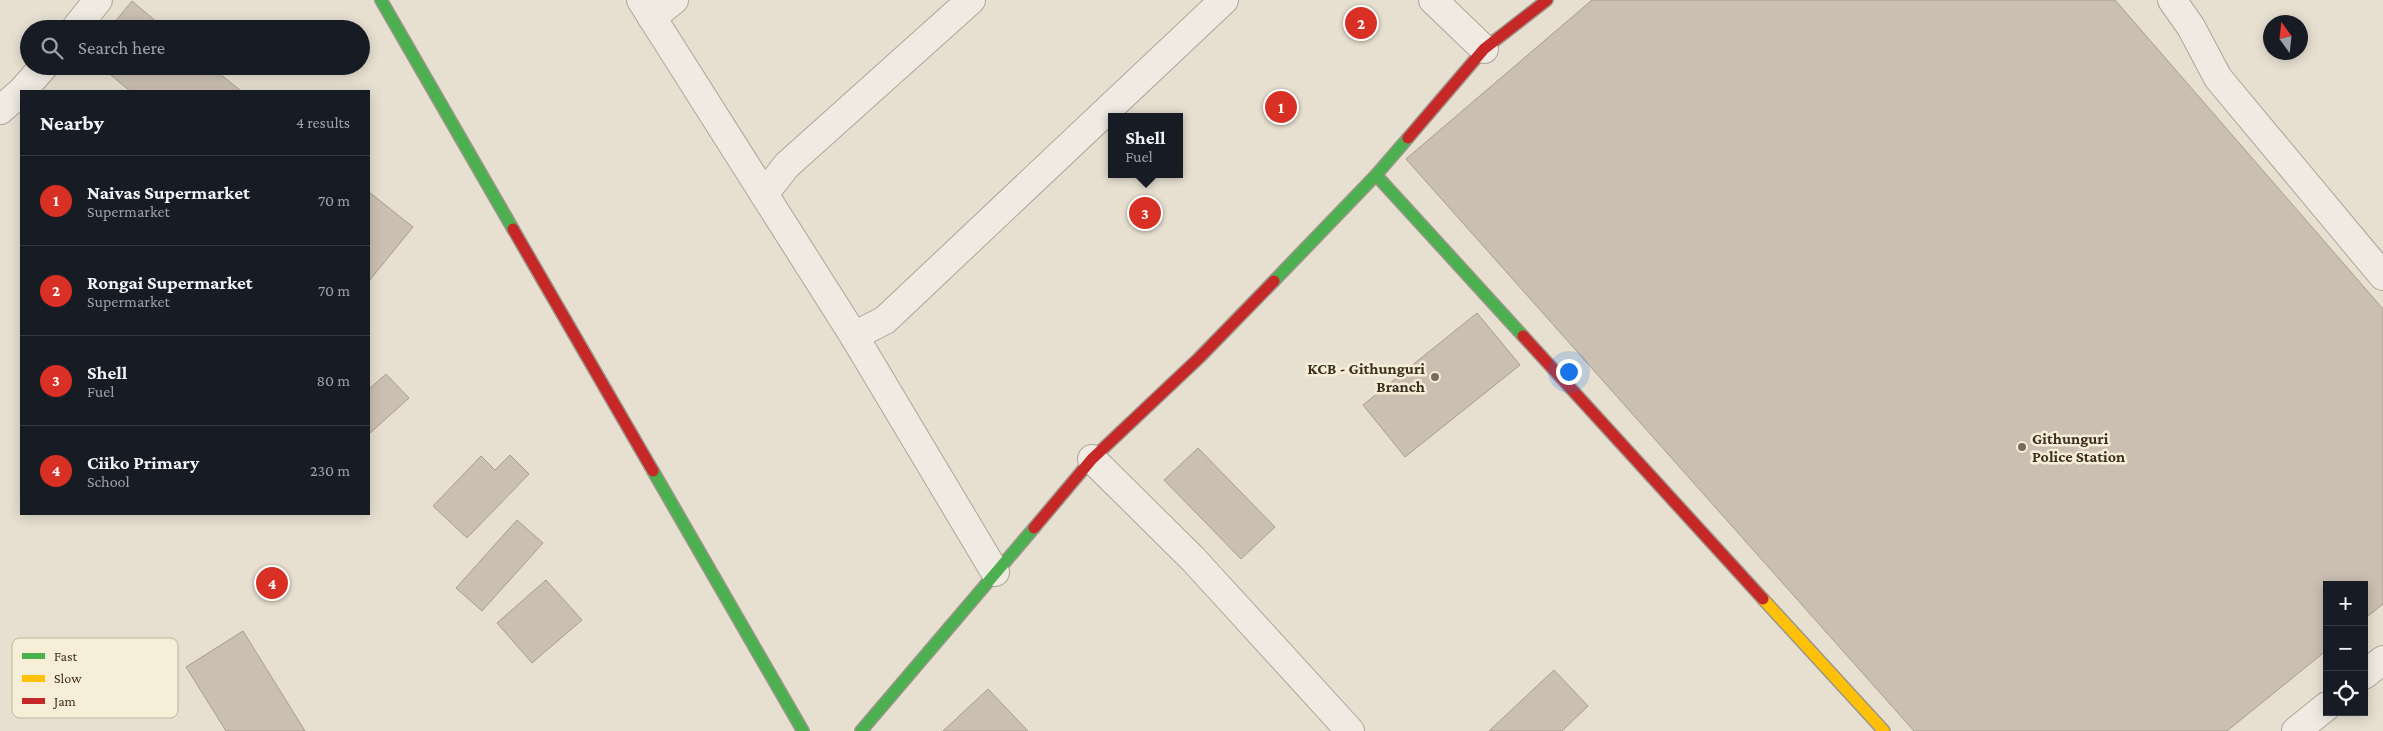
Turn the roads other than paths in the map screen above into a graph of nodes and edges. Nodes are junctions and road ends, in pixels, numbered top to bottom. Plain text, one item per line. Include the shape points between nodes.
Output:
1 (98, 0) edge
2 (381, 0) edge
3 (674, 0) edge
4 (971, 0) edge
5 (1224, 0) edge
6 (1433, 0) edge
7 (1548, 0) edge
8 (2172, 0) edge
9 (647, 9) edge
10 (82, 20) edge
11 (1484, 49) junction
12 (36, 75) edge
13 (24, 90) edge
14 (20, 94) edge
15 (0, 110) edge
16 (1376, 175) junction
17 (764, 194) junction
18 (2383, 276) edge
19 (854, 336) junction
20 (1092, 460) junction
21 (995, 572) junction
22 (2383, 660) edge
23 (2368, 672) edge
24 (2323, 709) edge
25 (872, 726) edge
26 (804, 731) edge
27 (1350, 731) edge
28 (1884, 731) edge
29 (2296, 731) edge

1 - 10 street
2 - 26 street
3 - 9 street
4 - 17 street via 787,165
5 - 19 street via 885,320
6 - 11 street
7 - 11 street
8 - 18 street via 2192,28 2218,78
9 - 17 street
11 - 16 street
12 - 13 street
14 - 15 street
16 - 20 street via 1200,358
16 - 28 street
17 - 19 street
19 - 21 street
20 - 21 street
20 - 27 street via 1194,559
21 - 25 street
22 - 23 street
24 - 29 street

